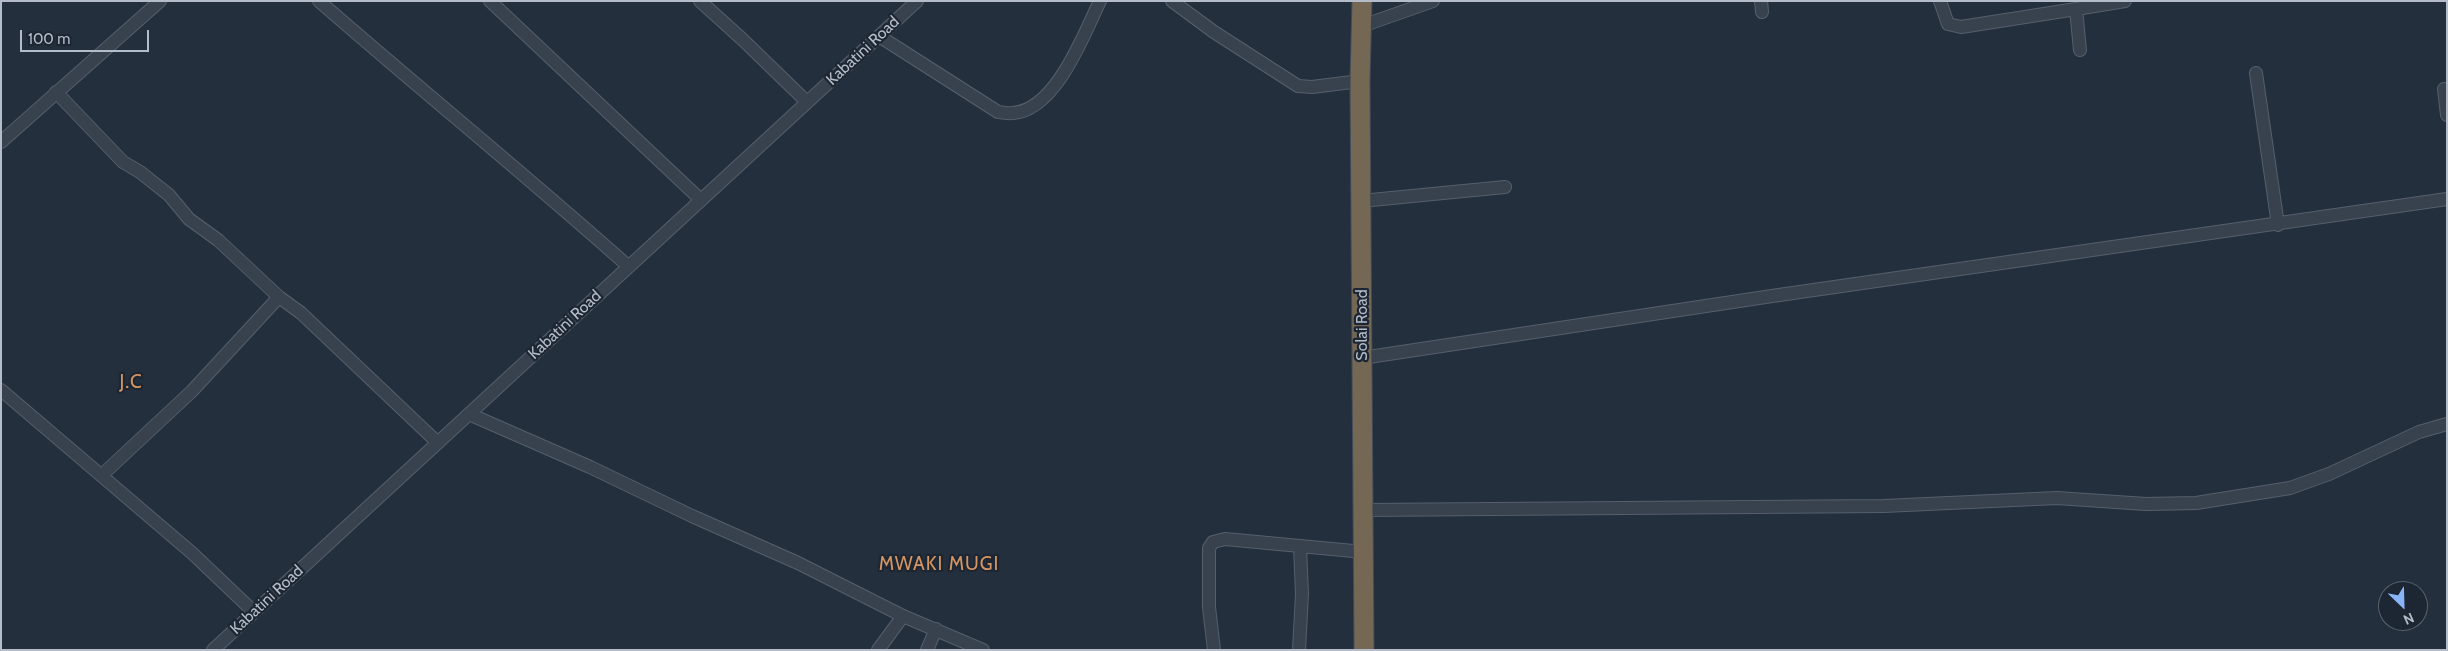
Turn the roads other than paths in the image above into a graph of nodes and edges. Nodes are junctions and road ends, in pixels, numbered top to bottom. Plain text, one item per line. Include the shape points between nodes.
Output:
1 (160, 1) edge
2 (319, 1) edge
3 (490, 1) edge
4 (700, 1) edge
5 (917, 1) edge
6 (1100, 1) edge
7 (1172, 1) edge
8 (1362, 1) edge
9 (1433, 1) edge
10 (1940, 1) edge
11 (2125, 1) edge
12 (1420, 3) edge
13 (2076, 9) junction
14 (1362, 26) junction
15 (878, 36) junction
16 (2080, 50) dead end
17 (2256, 73) dead end
18 (1360, 82) junction
19 (2444, 89) dead end
20 (56, 92) junction
21 (807, 102) junction
22 (2447, 115) edge
23 (1, 142) edge
24 (1505, 186) dead end
25 (2447, 199) edge
26 (701, 200) junction
27 (1361, 201) junction
28 (2278, 224) junction
29 (628, 266) junction
30 (279, 297) junction
31 (1362, 358) junction
32 (1, 390) edge
33 (469, 414) junction
34 (2447, 424) edge
35 (438, 443) junction
36 (102, 475) junction
37 (1364, 510) junction
38 (1300, 546) junction
39 (1364, 552) junction
40 (254, 612) junction
41 (903, 616) junction
42 (936, 630) junction
43 (213, 650) edge
44 (878, 650) edge
45 (927, 650) edge
46 (983, 650) edge
47 (1214, 650) edge
48 (1299, 650) edge
49 (1364, 650) edge

1 - 20 street
2 - 29 street
3 - 26 street
4 - 21 street
5 - 15 street, Kabatini Road
6 - 15 street via 1054,88 1032,106 1014,113 998,112
7 - 18 street via 1298,86
8 - 14 highway, Solai Road
9 - 12 street
10 - 13 street via 1948,24 1961,27
11 - 13 street
12 - 14 street
13 - 16 street
14 - 18 highway, Solai Road
15 - 21 street, Kabatini Road
17 - 28 street
18 - 27 highway, Solai Road
19 - 22 street
20 - 23 street
20 - 30 street via 123,162 168,195 189,218 218,240
21 - 26 street, Kabatini Road
24 - 27 street
25 - 28 street
26 - 29 street, Kabatini Road
27 - 31 highway, Solai Road
28 - 31 street
29 - 33 street, Kabatini Road
30 - 35 street via 301,313
30 - 36 street via 192,391
31 - 37 highway, Solai Road
32 - 36 street
33 - 35 street, Kabatini Road
33 - 41 street via 798,563
34 - 37 street via 2419,432 2329,474 2290,488 2196,503 2146,504 2057,498 1884,506
35 - 40 street, Kabatini Road
36 - 40 street
37 - 39 highway, Solai Road
38 - 39 street
38 - 47 street via 1225,538 1213,542 1209,548 1209,607
38 - 48 street
39 - 49 highway, Solai Road
40 - 43 street, Kabatini Road
41 - 42 street
41 - 44 street
42 - 45 street
42 - 46 street

